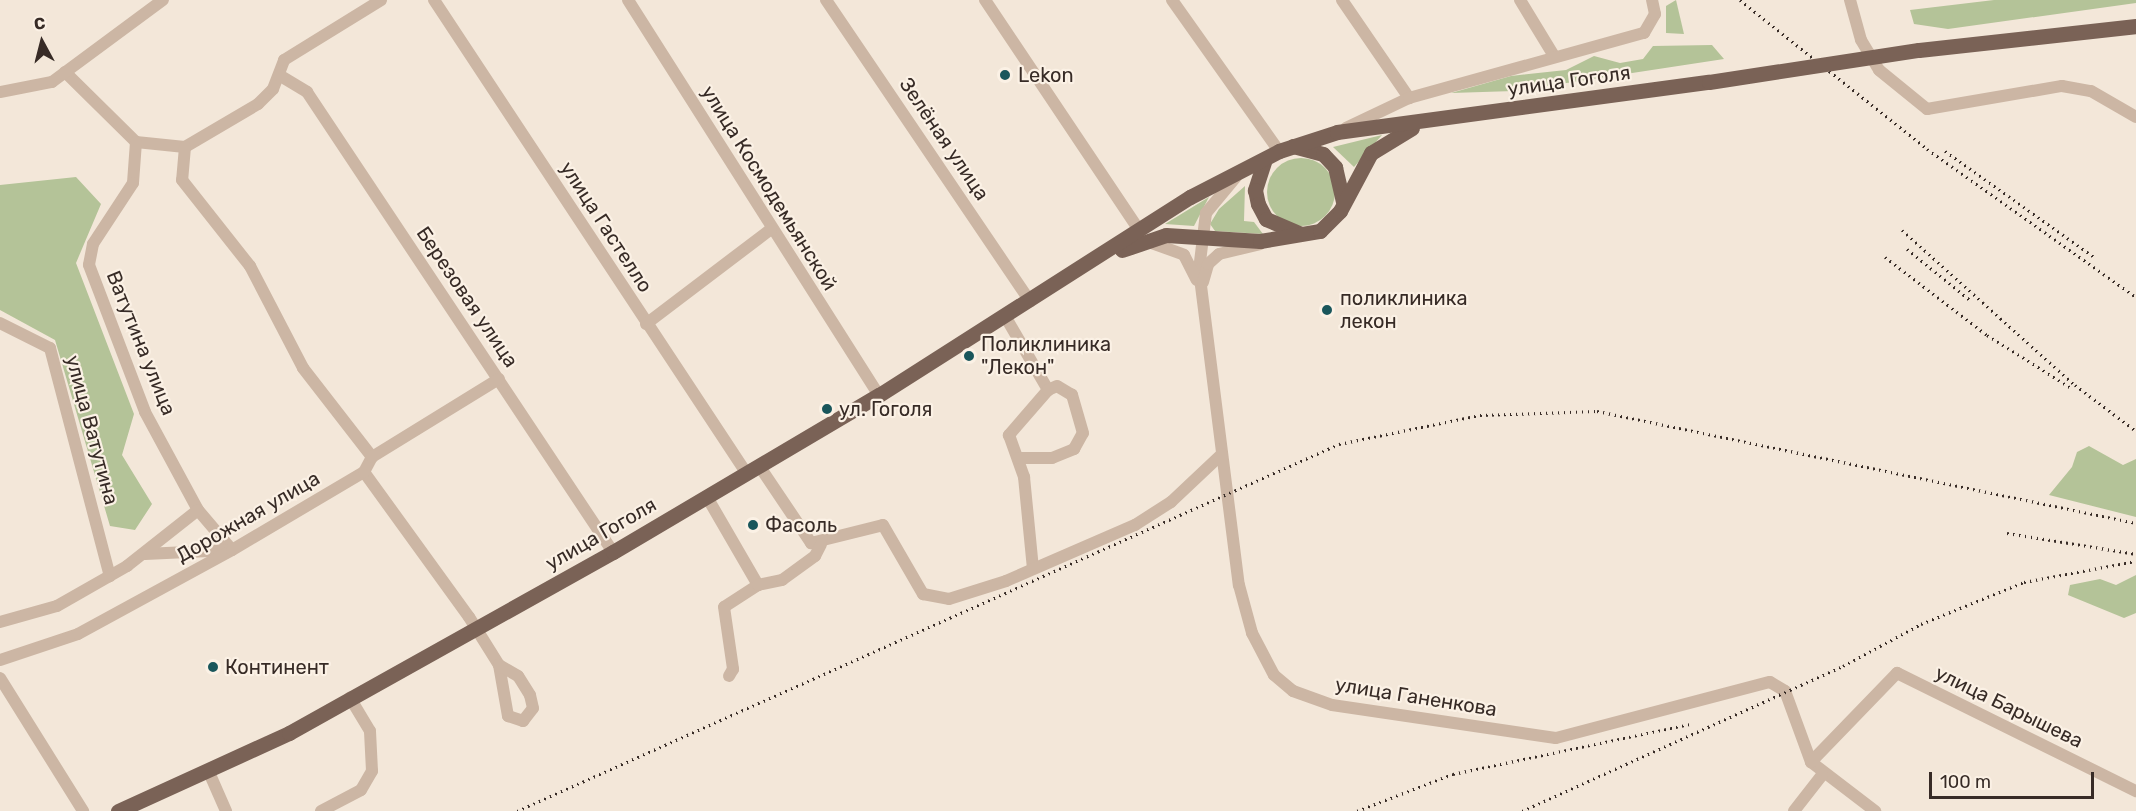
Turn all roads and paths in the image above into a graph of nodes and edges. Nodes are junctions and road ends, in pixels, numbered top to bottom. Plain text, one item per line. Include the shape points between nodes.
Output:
1 (163, 0) edge
2 (381, 0) edge
3 (434, 0) edge
4 (628, 0) edge
5 (826, 0) edge
6 (985, 0) edge
7 (1172, 0) edge
8 (1342, 0) edge
9 (1520, 0) edge
10 (1652, 0) edge
11 (1850, 0) edge
12 (2136, 26) edge
13 (1554, 56) junction
14 (65, 72) junction
15 (279, 75) junction
16 (0, 92) edge
17 (1408, 98) junction
18 (2136, 117) edge
19 (1435, 121) junction
20 (1337, 132) junction
21 (136, 142) junction
22 (184, 147) junction
23 (1286, 149) junction
24 (1265, 159) junction
25 (1246, 168) junction
26 (1340, 211) junction
27 (771, 229) junction
28 (1320, 231) junction
29 (1140, 235) junction
30 (1200, 236) junction
31 (1294, 238) junction
32 (1203, 292) junction
33 (1030, 300) junction
34 (1005, 316) junction
35 (0, 323) edge
36 (646, 324) junction
37 (498, 379) junction
38 (1048, 390) junction
39 (879, 395) junction
40 (1222, 454) junction
41 (372, 457) junction
42 (1019, 458) junction
43 (753, 470) junction
44 (364, 472) junction
45 (706, 497) junction
46 (198, 510) junction
47 (821, 544) junction
48 (232, 550) junction
49 (614, 552) junction
50 (145, 554) junction
51 (1033, 569) junction
52 (111, 576) junction
53 (758, 585) junction
54 (0, 622) edge
55 (477, 628) junction
56 (0, 660) edge
57 (499, 665) dead end
58 (729, 676) dead end
59 (0, 678) edge
60 (350, 698) junction
61 (1811, 762) junction
62 (208, 770) junction
63 (1822, 776) junction
64 (2136, 791) edge
65 (83, 811) edge
66 (118, 811) edge
67 (226, 811) edge
68 (321, 811) edge
69 (1794, 811) edge
70 (1875, 811) edge

1 - 14 street
2 - 15 street via 284,60
3 - 36 street, улица Гастелло
4 - 27 street, улица Космодемьянской
5 - 33 street, Зелёная улица
6 - 29 street
7 - 23 street
8 - 17 street
9 - 13 street
10 - 13 street via 1656,14 1644,33
11 - 18 street via 1861,40 1879,70 1928,109 2062,86 2091,91
12 - 19 main road, улица Гоголя, bridge via 1919,50
13 - 17 street
14 - 16 street via 52,82
14 - 21 street
15 - 22 street via 258,104
15 - 37 street, Березовая улица via 307,92
17 - 20 street
19 - 20 main road
19 - 26 main road via 1390,138 1371,153
20 - 23 main road
21 - 22 street
21 - 46 street, Ватутина улица via 133,183 93,244 89,265 145,412
22 - 41 street via 182,180 250,266 303,368
23 - 24 main road
23 - 26 main road via 1323,154 1335,167 1344,196
24 - 25 main road
24 - 28 main road via 1255,189 1266,219 1293,234
25 - 29 main road
25 - 30 street via 1215,198
26 - 28 main road
27 - 36 street
27 - 39 street, улица Космодемьянской
28 - 31 main road
29 - 30 main road
29 - 32 street via 1185,255
29 - 33 main road, улица Гоголя
30 - 31 main road
30 - 32 street, улица Ганенкова
31 - 32 street via 1219,254 1204,272
32 - 40 street, улица Ганенкова
33 - 34 main road, улица Гоголя
34 - 38 street
34 - 39 main road, улица Гоголя
35 - 52 street, улица Ватутина via 50,348
36 - 43 street, улица Гастелло
37 - 41 street
37 - 49 street, Березовая улица
38 - 42 street via 1009,435
38 - 42 street via 1058,386 1072,395 1083,433 1074,449 1052,458
39 - 43 main road, улица Гоголя
40 - 51 street via 1170,502 1135,525
40 - 61 street, улица Ганенкова via 1239,585 1252,633 1274,675 1293,691 1332,705 1556,738 1770,682 1785,691
41 - 44 street
42 - 51 street
43 - 45 main road, улица Гоголя
43 - 47 street, улица Гастелло via 811,543
44 - 48 street, Дорожная улица
44 - 55 street
45 - 49 main road, улица Гоголя
45 - 53 street
46 - 48 street, Ватутина улица
46 - 50 street
47 - 51 street via 883,525 930,599 949,599
47 - 53 street via 815,556 782,580
48 - 50 street
48 - 56 street, Дорожная улица via 78,634
49 - 55 main road, улица Гоголя
50 - 52 street
52 - 54 street via 57,606
53 - 58 street via 724,607 733,669
55 - 57 street
55 - 60 main road, улица Гоголя
59 - 65 street
60 - 62 main road, улица Гоголя
60 - 68 street via 370,731 372,771 362,790
61 - 63 street, улица Ганенкова
61 - 64 street, улица Барышева via 1897,673
62 - 66 main road, улица Гоголя
62 - 67 street
63 - 69 street
63 - 70 street, улица Ганенкова

